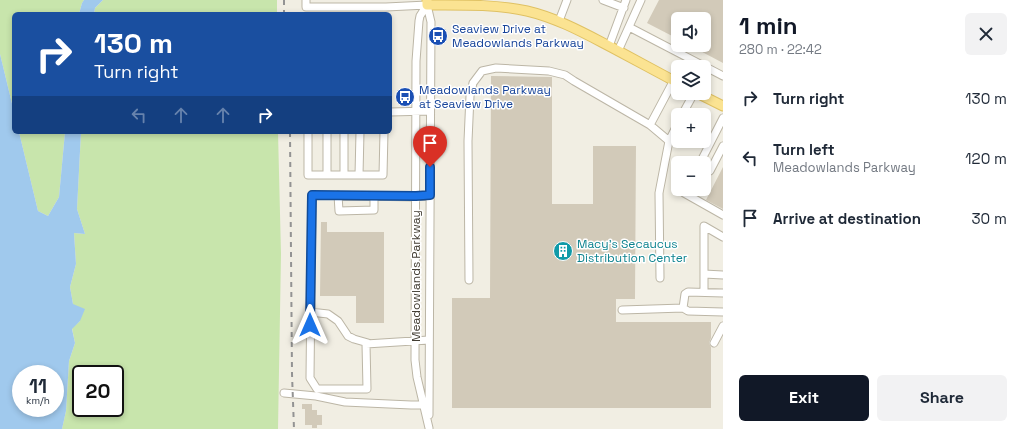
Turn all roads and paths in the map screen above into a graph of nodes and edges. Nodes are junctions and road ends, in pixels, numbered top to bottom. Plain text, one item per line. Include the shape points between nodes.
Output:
1 (567, 0) edge
2 (603, 0) edge
3 (626, 0) edge
4 (642, 0) edge
5 (395, 3) edge
6 (427, 3) edge
7 (495, 3) edge
8 (306, 7) edge
9 (624, 8) junction
10 (383, 10) edge
11 (559, 21) junction
12 (629, 27) junction
13 (609, 46) junction
14 (618, 51) junction
15 (723, 76) edge
16 (671, 79) edge
17 (671, 90) edge
18 (711, 100) edge
19 (723, 106) edge
20 (416, 111) junction
21 (430, 111) junction
22 (392, 112) edge
23 (723, 118) edge
24 (650, 125) junction
25 (308, 134) edge
26 (327, 134) edge
27 (344, 134) edge
28 (360, 134) edge
29 (384, 134) edge
30 (671, 136) edge
31 (712, 138) junction
32 (669, 140) junction
33 (723, 145) edge
34 (703, 156) edge
35 (711, 169) edge
36 (327, 175) junction
37 (344, 175) junction
38 (359, 175) junction
39 (338, 195) junction
40 (430, 195) junction
41 (374, 196) junction
42 (416, 196) junction
43 (687, 196) edge
44 (723, 215) edge
45 (723, 237) edge
46 (704, 274) junction
47 (723, 274) edge
48 (660, 278) dead end
49 (469, 280) dead end
50 (704, 292) junction
51 (723, 293) edge
52 (683, 308) junction
53 (622, 310) dead end
54 (310, 312) junction
55 (723, 312) edge
56 (723, 326) edge
57 (429, 340) junction
58 (415, 342) junction
59 (714, 343) dead end
60 (368, 344) junction
61 (284, 393) dead end
62 (424, 405) junction
63 (429, 429) edge

1 - 11 street
2 - 9 street
3 - 9 street
4 - 12 street
5 - 6 street
5 - 10 street
6 - 7 main road
6 - 20 street, Meadowlands Parkway via 418,21
6 - 21 street, Meadowlands Parkway via 431,22
7 - 11 main road
8 - 10 street
9 - 13 street
11 - 13 main road
12 - 14 street
12 - 15 street
13 - 14 main road
14 - 16 main road
17 - 24 street
18 - 19 main road
20 - 21 street
20 - 22 street
20 - 42 street, Meadowlands Parkway
21 - 40 street, Meadowlands Parkway
23 - 31 street
24 - 32 street
24 - 49 street via 565,75 549,71 496,68 482,72 473,83 470,96
25 - 36 street via 308,174
26 - 36 street
27 - 37 street
28 - 38 street
29 - 38 street via 383,175
30 - 32 street
31 - 33 street
31 - 34 street
32 - 48 street via 659,193
33 - 35 street
36 - 37 street
37 - 38 street
39 - 41 street
39 - 41 street via 339,211 374,210
39 - 54 street via 312,195
40 - 42 street
40 - 57 street, Meadowlands Parkway
41 - 42 street
42 - 58 street, Meadowlands Parkway
43 - 44 street
45 - 46 street via 704,226
46 - 47 street
46 - 50 street
50 - 51 street
50 - 52 street via 685,294
52 - 53 street
52 - 55 street via 688,311
54 - 60 street via 328,314 338,321 346,334
54 - 60 street via 310,378 317,389 367,390
56 - 59 street
57 - 58 street
57 - 63 street, Meadowlands Parkway
58 - 60 street
58 - 62 street, Meadowlands Parkway via 416,369
61 - 62 street via 345,402
62 - 63 street, Meadowlands Parkway

